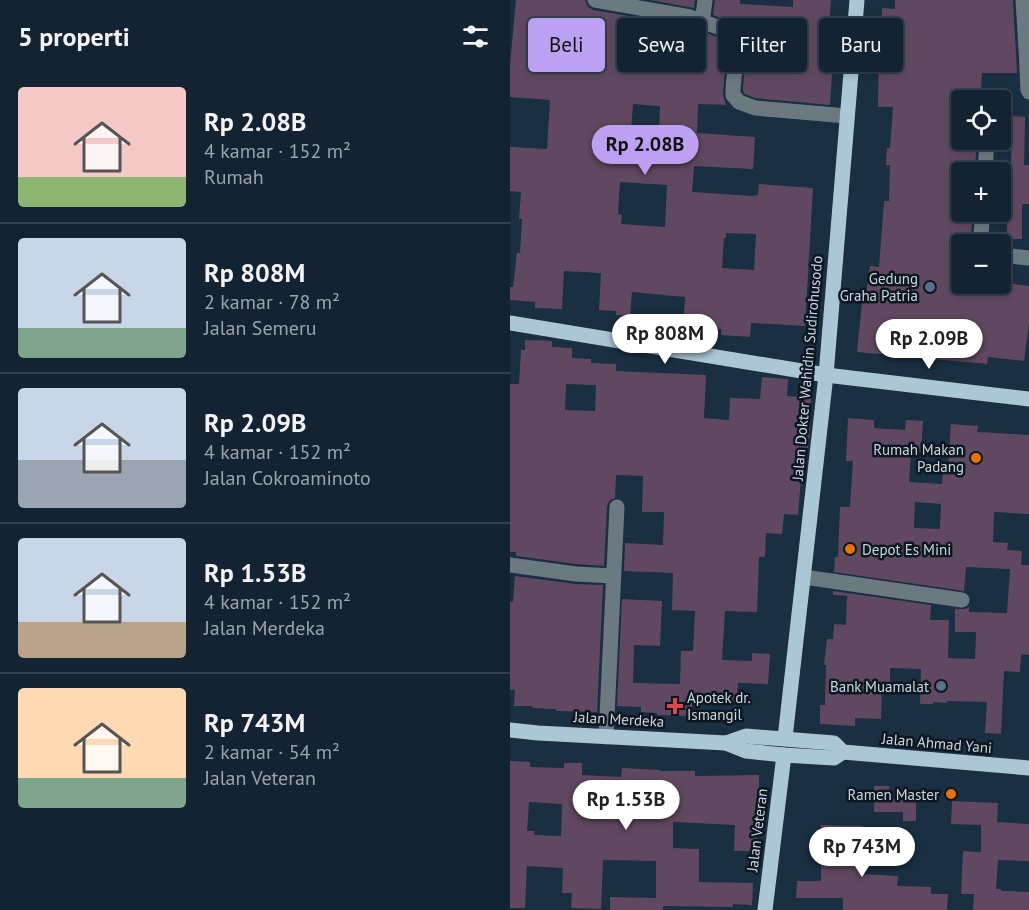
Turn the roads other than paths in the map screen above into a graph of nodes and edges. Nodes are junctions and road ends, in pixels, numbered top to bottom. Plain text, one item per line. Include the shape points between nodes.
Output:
1 (596, 0) edge
2 (705, 0) edge
3 (857, 0) edge
4 (1023, 0) edge
5 (692, 18) edge
6 (703, 18) edge
7 (706, 24) edge
8 (1028, 48) edge
9 (1029, 92) edge
10 (847, 116) junction
11 (1011, 256) edge
12 (1029, 258) edge
13 (510, 323) edge
14 (826, 375) junction
15 (1029, 399) edge
16 (617, 507) dead end
17 (510, 565) edge
18 (613, 576) junction
19 (804, 577) junction
20 (962, 600) dead end
21 (510, 730) edge
22 (606, 737) junction
23 (785, 738) junction
24 (726, 743) junction
25 (843, 752) junction
26 (784, 755) junction
27 (1029, 768) edge
28 (765, 910) edge

1 - 5 street
2 - 6 street
3 - 10 main road, Jalan Dokter Wahidin Sudirohusodo
4 - 8 street
7 - 10 street via 734,36 733,95 739,102 754,108
8 - 9 street
10 - 14 main road, Jalan Dokter Wahidin Sudirohusodo
11 - 12 street
13 - 14 main road
14 - 15 main road
14 - 19 main road, Jalan Dokter Wahidin Sudirohusodo
16 - 18 street
17 - 18 street
18 - 22 street
19 - 20 street
19 - 23 main road, Jalan Dokter Wahidin Sudirohusodo
21 - 22 main road, Jalan Merdeka
22 - 24 main road, Jalan Merdeka
23 - 24 main road, Jalan Merdeka via 746,736
23 - 25 main road, Jalan Ahmad Yani via 834,743
24 - 26 main road, Jalan Merdeka via 746,751
25 - 26 main road, Jalan Ahmad Yani via 834,758
25 - 27 main road, Jalan Ahmad Yani
26 - 28 main road, Jalan Veteran

